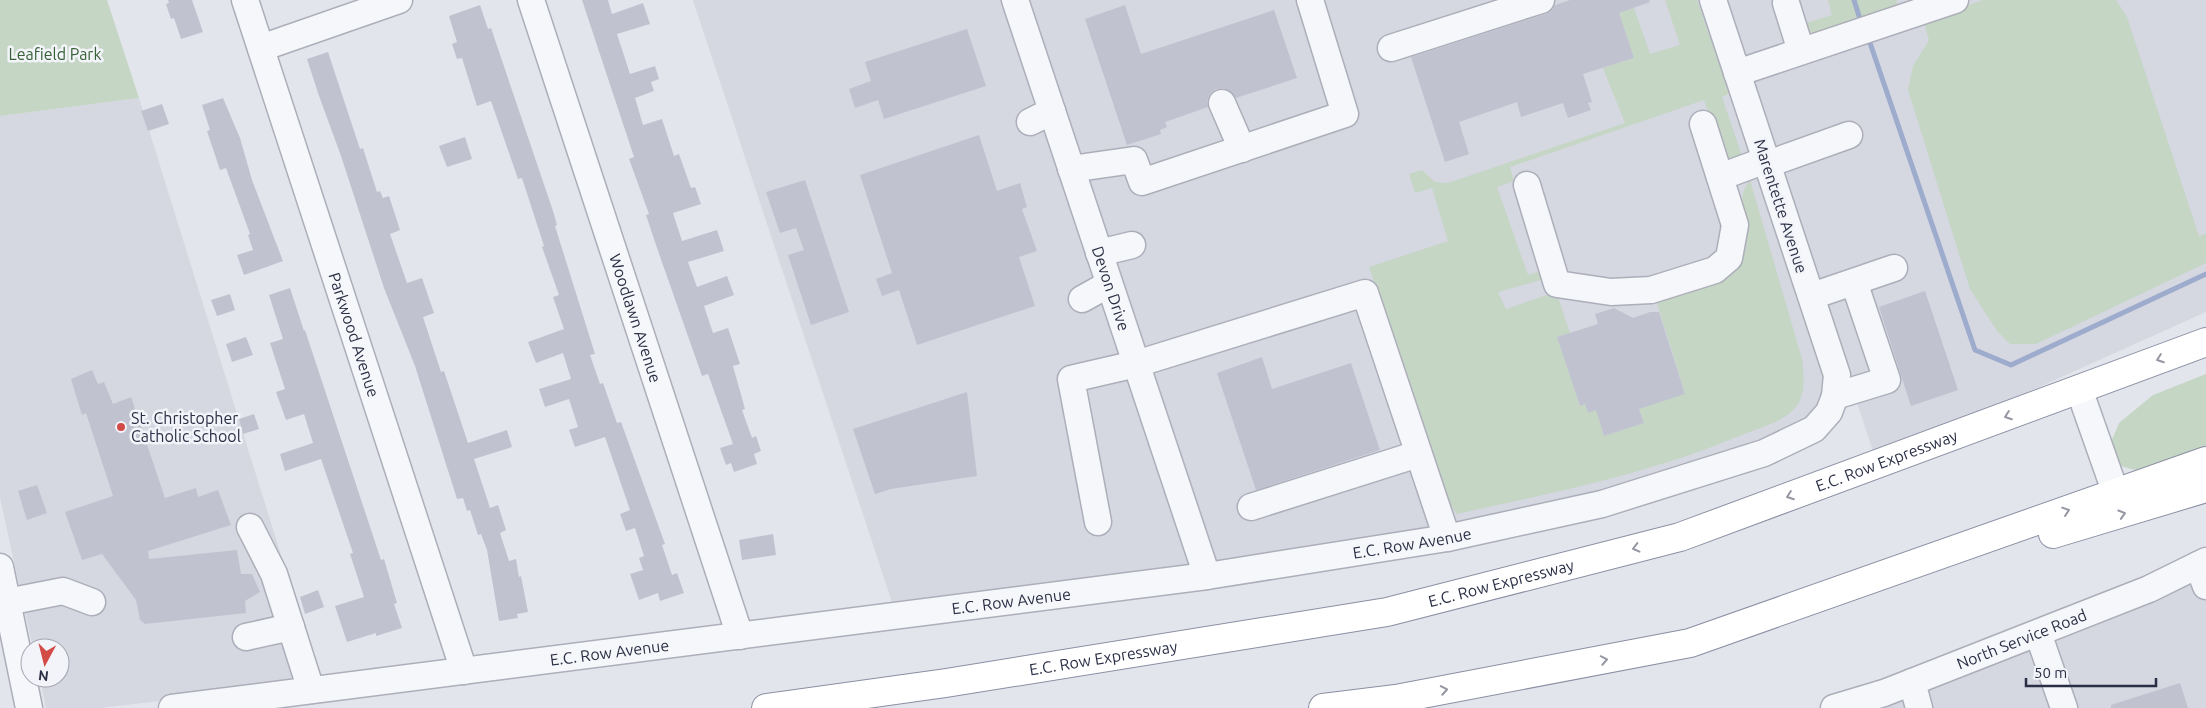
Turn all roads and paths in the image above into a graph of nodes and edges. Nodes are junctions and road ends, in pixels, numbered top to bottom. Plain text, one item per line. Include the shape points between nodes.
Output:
1 (245, 0) edge
2 (399, 0) edge
3 (530, 0) edge
4 (1015, 0) edge
5 (1310, 0) edge
6 (1540, 0) edge
7 (1713, 0) edge
8 (1955, 0) edge
9 (1786, 3) dead end
10 (261, 48) junction
11 (1391, 48) dead end
12 (1801, 52) junction
13 (1737, 73) junction
14 (1222, 103) dead end
15 (1704, 124) dead end
16 (1849, 135) dead end
17 (1242, 149) junction
18 (1767, 162) junction
19 (1071, 169) junction
20 (1720, 177) junction
21 (1526, 185) dead end
22 (1132, 245) dead end
23 (1099, 253) junction
24 (1894, 268) dead end
25 (1854, 282) junction
26 (1109, 284) junction
27 (1812, 296) junction
28 (1082, 299) dead end
29 (2206, 342) edge
30 (1136, 364) junction
31 (2079, 389) junction
32 (1832, 404) junction
33 (1418, 454) junction
34 (2206, 462) edge
35 (2206, 488) edge
36 (2116, 494) junction
37 (1251, 507) dead end
38 (1098, 522) dead end
39 (250, 527) dead end
40 (1447, 538) junction
41 (0, 567) edge
42 (2203, 571) edge
43 (1207, 576) junction
44 (7, 602) junction
45 (92, 602) dead end
46 (291, 627) junction
47 (2038, 633) junction
48 (740, 636) junction
49 (246, 637) dead end
50 (1690, 643) junction
51 (464, 671) junction
52 (1912, 682) junction
53 (311, 690) junction
54 (29, 708) edge
55 (172, 708) edge
56 (766, 708) edge
57 (1323, 708) edge
58 (1834, 708) edge
59 (1919, 708) edge
60 (2064, 708) edge

1 - 10 street, Parkwood Avenue
2 - 10 street
3 - 48 street, Woodlawn Avenue
4 - 19 street, Devon Drive via 1041,116
5 - 17 street via 1345,114
6 - 11 street
7 - 13 street, Marentette Avenue
8 - 12 street
9 - 12 street
10 - 51 street, Parkwood Avenue
12 - 13 street
13 - 18 street, Marentette Avenue
14 - 17 street
15 - 20 street
16 - 18 street
17 - 19 street via 1142,182 1134,160
18 - 20 street
18 - 27 street, Marentette Avenue
19 - 23 street, Devon Drive
20 - 21 street via 1735,225 1729,258 1715,270 1651,290 1611,292 1557,284
22 - 23 street
23 - 26 street, Devon Drive
24 - 25 street
25 - 27 street
25 - 32 street via 1888,380
26 - 28 street
26 - 30 street, Devon Drive
27 - 32 street, Marentette Avenue via 1837,375
29 -> 31 highway, E.C. Row Expressway
30 - 33 street via 1365,293
30 - 38 street via 1072,379
30 - 43 street, Devon Drive
31 - 36 street
31 -> 56 highway, E.C. Row Expressway via 1680,537 1387,612 946,683
32 - 40 street, E.C. Row Avenue via 1814,429 1764,452 1602,504
33 - 37 street
33 - 40 street
34 - 36 highway
50 -> 35 highway
50 -> 36 highway
39 - 46 street via 274,574
40 - 43 street, E.C. Row Avenue
41 - 44 street
42 - 47 street, North Service Road
43 - 48 street, E.C. Row Avenue
44 - 45 street via 63,591
44 - 54 street
46 - 49 street
46 - 53 street
47 - 52 street, North Service Road
47 - 60 street
48 - 51 street, E.C. Row Avenue
57 -> 50 highway via 1396,699
51 - 53 street, E.C. Row Avenue
52 - 58 street, North Service Road
52 - 59 street
53 - 55 street, E.C. Row Avenue

